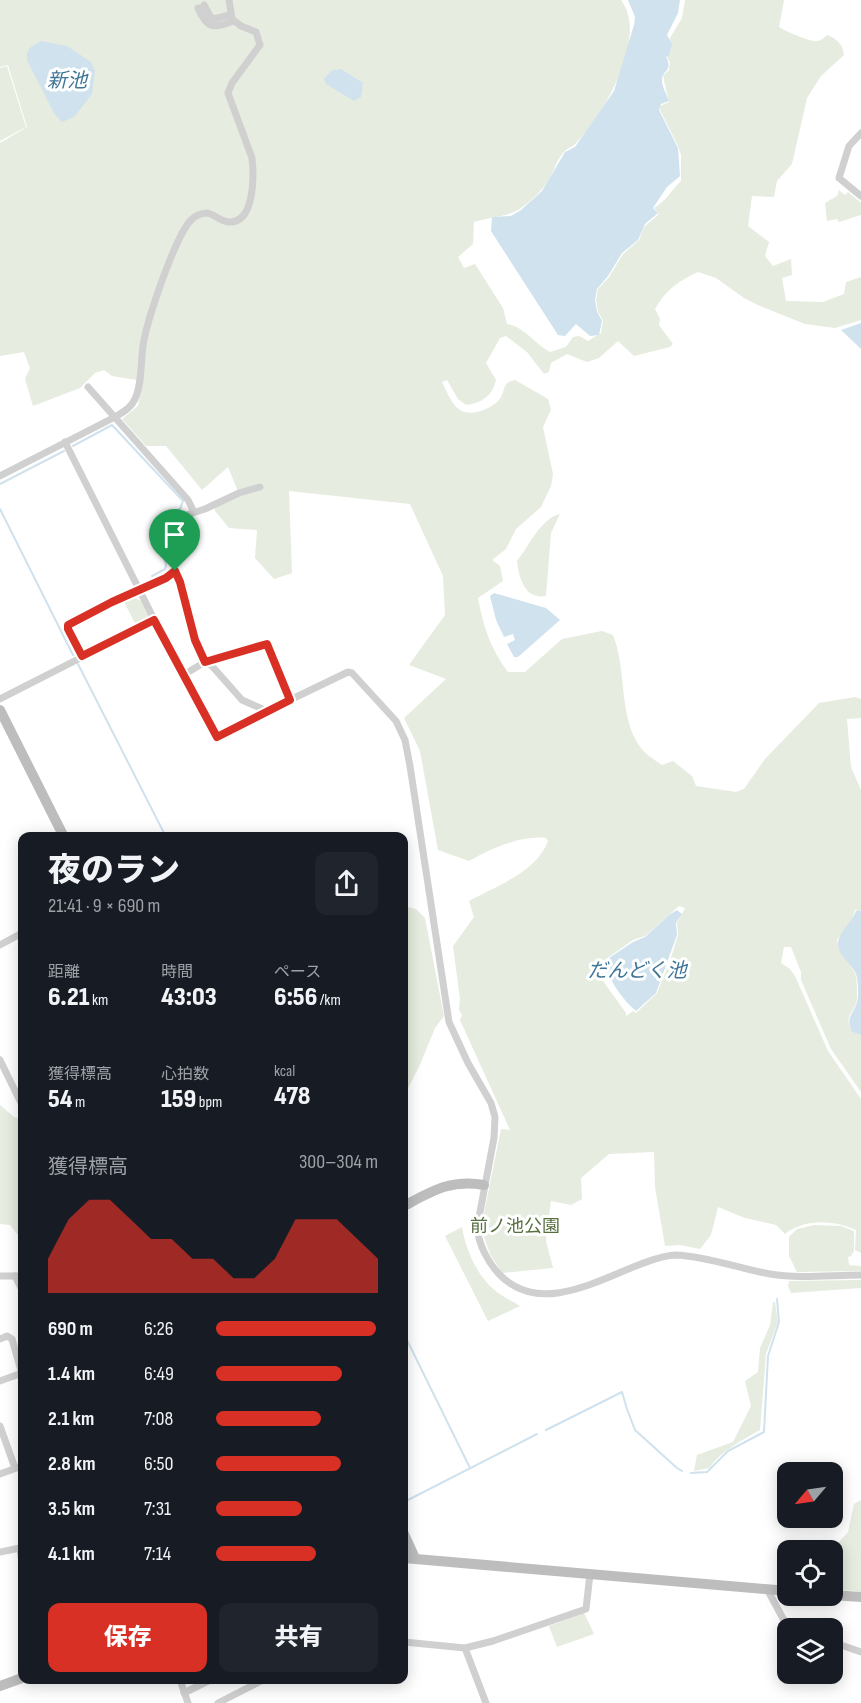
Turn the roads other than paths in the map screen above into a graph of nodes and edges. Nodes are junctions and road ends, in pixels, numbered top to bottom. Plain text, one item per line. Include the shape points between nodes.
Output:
1 (229, 0) edge
2 (201, 7) dead end
3 (232, 18) junction
4 (861, 133) edge
5 (861, 196) edge
6 (88, 387) dead end
7 (115, 417) junction
8 (65, 442) junction
9 (0, 476) edge
10 (261, 487) dead end
11 (194, 512) junction
12 (175, 571) junction
13 (141, 590) junction
14 (154, 620) junction
15 (82, 656) junction
16 (205, 662) junction
17 (184, 674) junction
18 (0, 699) edge
19 (290, 700) junction
20 (0, 710) edge
21 (267, 711) junction
22 (61, 832) edge
23 (18, 935) edge
24 (0, 945) edge
25 (0, 1060) edge
26 (18, 1097) edge
27 (484, 1185) junction
28 (408, 1204) edge
29 (861, 1275) edge
30 (0, 1276) edge
31 (18, 1276) edge
32 (0, 1339) edge
33 (18, 1357) edge
34 (18, 1374) edge
35 (0, 1381) edge
36 (0, 1426) edge
37 (18, 1465) edge
38 (18, 1467) edge
39 (0, 1474) edge
40 (18, 1548) edge
41 (0, 1551) edge
42 (409, 1558) edge
43 (590, 1574) junction
44 (767, 1589) junction
45 (777, 1590) edge
46 (843, 1596) edge
47 (861, 1597) edge
48 (783, 1618) edge
49 (408, 1642) edge
50 (843, 1646) edge
51 (465, 1648) junction
52 (861, 1652) edge
53 (18, 1679) edge
54 (181, 1684) edge
55 (202, 1684) edge
56 (255, 1684) edge
57 (0, 1686) edge
58 (184, 1693) junction
59 (188, 1703) edge
60 (218, 1703) edge
61 (486, 1703) edge

1 - 3 street
2 - 3 street via 206,22 213,26
3 - 7 street via 256,32 260,45 228,93 252,158 249,206 246,214 234,222 208,213 196,216 188,224 152,309 136,396
4 - 5 street via 849,146 839,178
6 - 7 street
7 - 8 street
7 - 11 street via 188,500
8 - 9 street
8 - 13 street
10 - 11 street
11 - 12 street via 167,523
12 - 13 street
12 - 16 street
13 - 14 street
13 - 15 street via 68,625
14 - 15 street
14 - 17 street
15 - 18 street
16 - 17 street
16 - 19 street via 267,644
16 - 21 street via 242,700
17 - 21 street via 217,737
19 - 21 street
19 - 27 street via 342,674 352,673 403,734 449,1022 495,1117
20 - 22 street
23 - 24 street
25 - 26 street
27 - 28 street via 449,1185
27 - 29 street via 479,1242 499,1274 533,1294 564,1292 676,1255 785,1276
30 - 31 street
32 - 33 street via 12,1339
34 - 35 street
36 - 37 street
38 - 39 street
40 - 41 street
42 - 43 street
43 - 44 street
43 - 51 street via 586,1609
44 - 45 street
44 - 48 street
46 - 47 street
49 - 51 street
50 - 52 street
51 - 61 street
53 - 57 street
54 - 58 street
55 - 58 street
56 - 60 street
58 - 59 street

